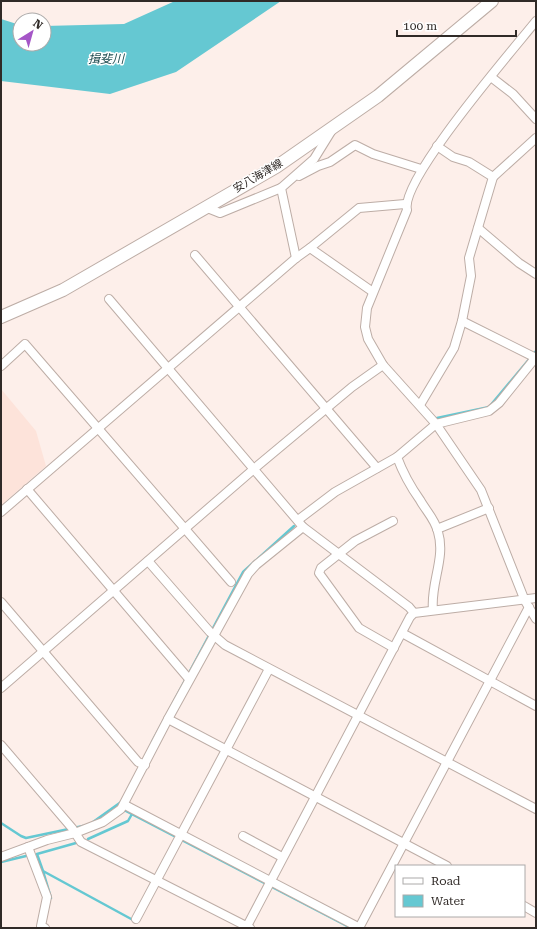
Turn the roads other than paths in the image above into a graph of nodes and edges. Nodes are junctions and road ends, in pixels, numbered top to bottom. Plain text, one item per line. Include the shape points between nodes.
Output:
1 (492, 1) edge
2 (536, 21) edge
3 (491, 77) junction
4 (536, 118) edge
5 (334, 128) junction
6 (536, 138) edge
7 (437, 146) junction
8 (421, 170) junction
9 (493, 177) junction
10 (287, 182) junction
11 (281, 188) junction
12 (405, 204) junction
13 (205, 207) junction
14 (478, 228) junction
15 (310, 248) junction
16 (195, 255) dead end
17 (296, 258) junction
18 (536, 274) edge
19 (373, 292) junction
20 (109, 298) dead end
21 (239, 307) junction
22 (1, 317) edge
23 (462, 321) junction
24 (536, 357) edge
25 (383, 365) junction
26 (1, 366) edge
27 (168, 368) junction
28 (420, 405) junction
29 (326, 408) junction
30 (436, 424) junction
31 (97, 428) junction
32 (397, 457) junction
33 (255, 468) junction
34 (377, 468) junction
35 (27, 489) junction
36 (489, 508) junction
37 (1, 512) edge
38 (393, 521) dead end
39 (301, 523) junction
40 (437, 529) junction
41 (186, 530) junction
42 (338, 554) junction
43 (148, 561) junction
44 (231, 582) dead end
45 (113, 591) junction
46 (536, 598) edge
47 (1, 602) edge
48 (527, 604) junction
49 (433, 610) junction
50 (414, 613) junction
51 (536, 619) edge
52 (402, 633) junction
53 (213, 636) junction
54 (394, 648) junction
55 (44, 651) junction
56 (269, 669) junction
57 (189, 679) junction
58 (489, 681) junction
59 (1, 688) edge
60 (536, 706) edge
61 (357, 716) junction
62 (168, 719) junction
63 (1, 745) edge
64 (225, 749) junction
65 (447, 762) junction
66 (145, 765) junction
67 (315, 797) junction
68 (125, 804) junction
69 (536, 809) edge
70 (75, 833) junction
71 (181, 834) junction
72 (243, 836) dead end
73 (404, 843) junction
74 (28, 847) junction
75 (1, 857) edge
76 (282, 857) junction
77 (445, 865) edge
78 (157, 880) junction
79 (268, 884) junction
80 (525, 907) edge
81 (536, 913) edge
82 (136, 919) dead end
83 (42, 927) edge
84 (247, 927) edge
85 (359, 928) edge

1 - 5 main road, 安八海津線 via 378,96
2 - 3 street
3 - 4 street via 513,94
3 - 7 street via 454,121
5 - 10 street via 314,158
5 - 13 main road, 安八海津線 via 276,167
6 - 9 street
7 - 8 street
7 - 9 street
8 - 10 street via 373,154 355,145 330,162
8 - 12 street
9 - 14 street
10 - 11 street
11 - 13 street via 220,213
11 - 17 street
12 - 15 street via 359,208
12 - 19 street via 406,210
13 - 22 main road, 安八海津線 via 63,290
14 - 18 street
14 - 23 street via 468,263 471,276
15 - 17 street
15 - 19 street
16 - 21 street
17 - 21 street
19 - 25 street via 367,308 365,327 368,339
20 - 27 street
21 - 27 street
21 - 29 street
23 - 24 street
23 - 28 street via 454,348
24 - 30 street via 499,403 489,411
25 - 28 street
25 - 29 street
26 - 31 street via 25,344
27 - 31 street
27 - 33 street
28 - 30 street
29 - 33 street
29 - 34 street
30 - 32 street
30 - 36 street via 481,490
31 - 35 street
31 - 41 street
32 - 34 street
32 - 40 street via 406,479 434,520
33 - 39 street
33 - 41 street
34 - 39 street via 335,492
35 - 37 street
35 - 45 street
36 - 40 street
36 - 48 street
38 - 42 street via 355,540
39 - 42 street
39 - 53 street via 252,569
40 - 49 street via 440,557 432,602
41 - 43 street
41 - 44 street
42 - 50 street
42 - 54 street via 321,568 319,574 360,628
43 - 45 street
43 - 53 street
45 - 55 street
45 - 57 street
46 - 48 street
47 - 55 street
48 - 49 street
48 - 51 street
48 - 58 street
49 - 50 street
50 - 52 street
52 - 54 street
52 - 58 street
53 - 56 street
53 - 57 street
54 - 61 street
55 - 59 street
55 - 66 street via 138,762
56 - 61 street
56 - 64 street
57 - 62 street
58 - 60 street
58 - 65 street
61 - 65 street
61 - 67 street
62 - 64 street
62 - 66 street
63 - 70 street
64 - 67 street
64 - 71 street
65 - 69 street
65 - 73 street
66 - 68 street
67 - 73 street
67 - 76 street
68 - 70 street via 103,822
68 - 71 street
70 - 74 street
70 - 78 street via 81,842
71 - 78 street
71 - 79 street
72 - 76 street
73 - 77 street
73 - 85 street
74 - 75 street
74 - 83 street via 47,897
76 - 79 street
78 - 82 street
78 - 84 street
79 - 84 street
79 - 85 street
80 - 81 street

